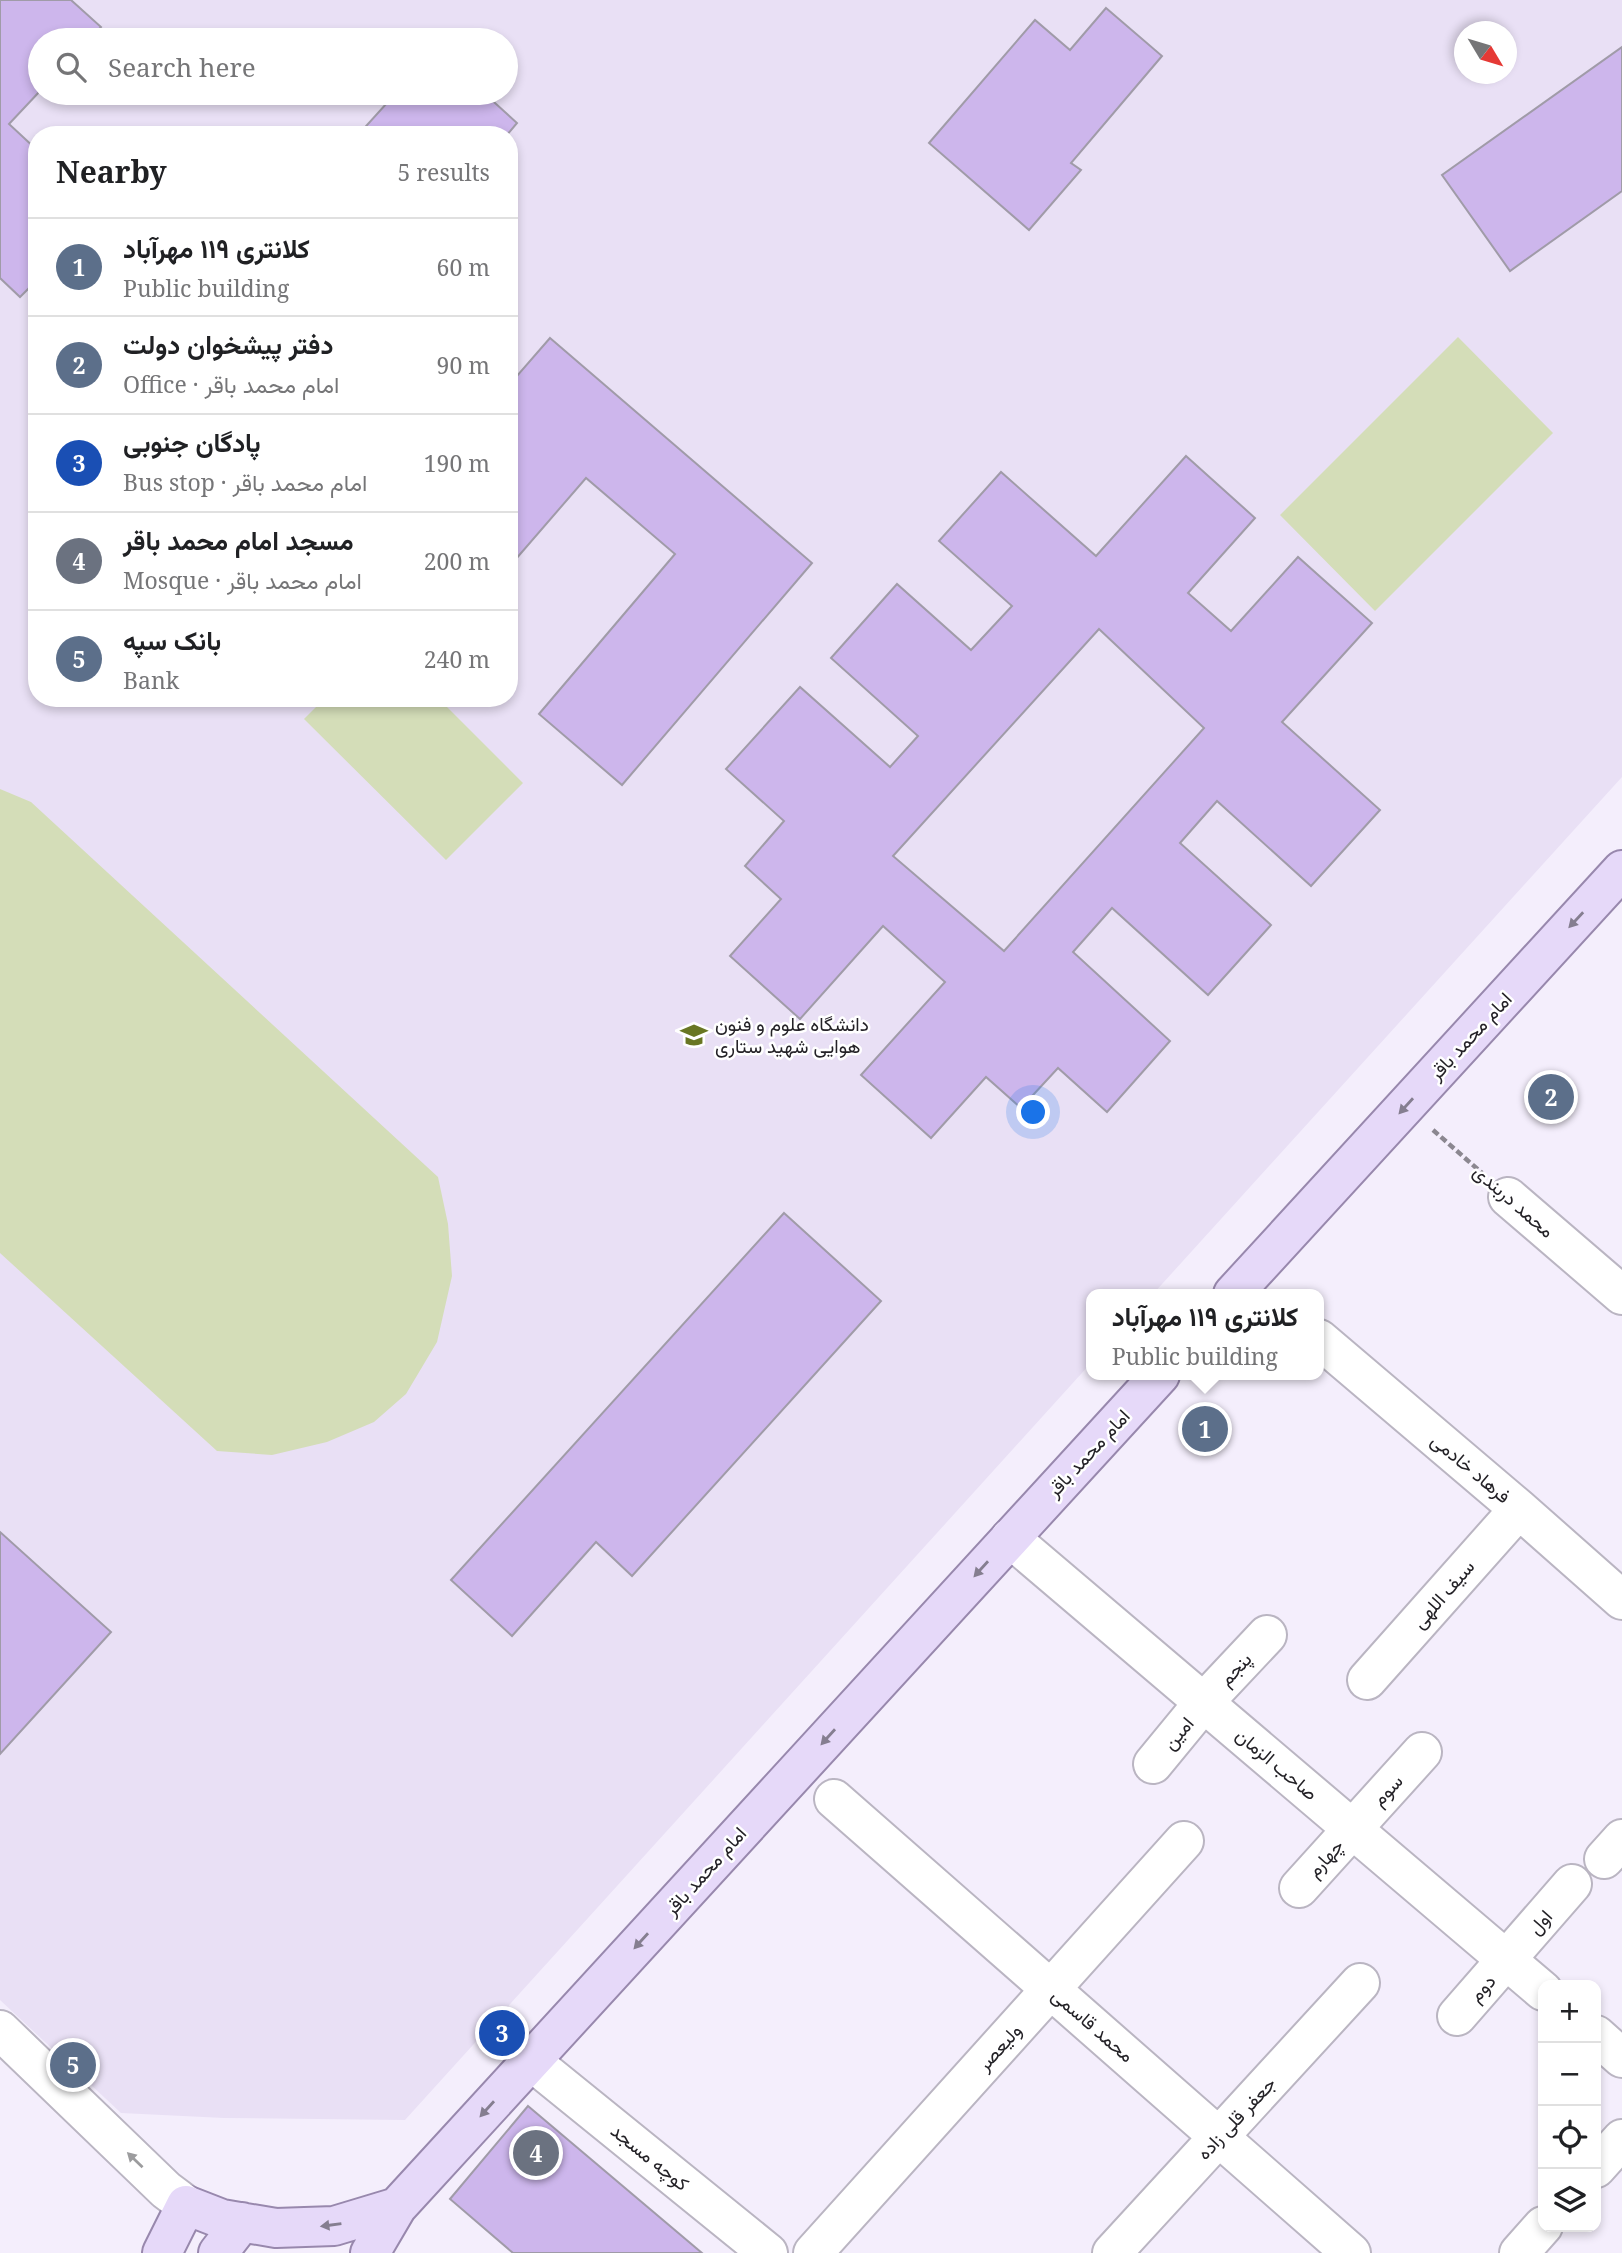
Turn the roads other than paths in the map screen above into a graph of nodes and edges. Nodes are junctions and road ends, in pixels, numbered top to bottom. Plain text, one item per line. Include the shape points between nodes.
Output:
1 (1622, 870) edge
2 (1508, 1197) road end
3 (1249, 1289) edge
4 (1622, 1296) edge
5 (1324, 1343) edge
6 (1155, 1380) edge
7 (1519, 1508) junction
8 (1010, 1538) junction
9 (1622, 1600) edge
10 (1267, 1635) dead end
11 (1367, 1680) dead end
12 (1204, 1702) junction
13 (1422, 1752) dead end
14 (1153, 1764) dead end
15 (834, 1798) dead end
16 (1352, 1828) junction
17 (1184, 1841) dead end
18 (1572, 1884) dead end
19 (1298, 1888) dead end
20 (1507, 1960) junction
21 (1360, 1983) dead end
22 (1538, 1987) edge
23 (1051, 1988) junction
24 (1457, 2016) dead end
25 (1601, 2039) edge
26 (7, 2050) edge
27 (1622, 2058) edge
28 (531, 2061) junction
29 (1220, 2135) junction
30 (1622, 2139) edge
31 (1601, 2162) edge
32 (186, 2205) junction
33 (397, 2207) junction
34 (242, 2222) junction
35 (1538, 2232) edge
36 (162, 2253) edge
37 (218, 2253) edge
38 (370, 2253) edge
39 (768, 2253) edge
40 (813, 2253) edge
41 (1112, 2253) edge
42 (1351, 2253) edge
43 (1519, 2253) edge

1 -> 3 main road, امام محمد باقر via 1406,1105
2 - 4 street, محمد دربندی
5 - 7 street, فرهاد خادمی
6 - 8 main road, امام محمد باقر
7 - 9 street, فرهاد خادمی
7 - 11 street, سیف اللهی
8 - 12 street, صاحب الزمان
8 -> 28 main road, امام محمد باقر
10 - 12 street, پنجم
12 - 14 street, امین
12 - 16 street, صاحب الزمان
13 - 16 street, سوم
15 - 23 street, محمد قاسمی
16 - 19 street, چهارم
16 - 20 street, صاحب الزمان
17 - 23 street, ولیعصر
18 - 20 street, اول
20 - 22 street, صاحب الزمان
20 - 24 street, دوم
21 - 29 street, جعفر قلی زاده
23 - 29 street, محمد قاسمی
23 - 40 street, ولیعصر
25 - 27 street
32 -> 26 street
28 -> 33 main road, امام محمد باقر
28 - 39 street, کوچه مسجد
29 - 41 street, جعفر قلی زاده
29 - 42 street, محمد قاسمی
30 - 31 street
32 - 34 main road
32 - 36 main road
33 -> 34 main road via 334,2226 276,2228
33 - 38 main road, امام محمد باقر
34 - 37 main road
35 - 43 street

